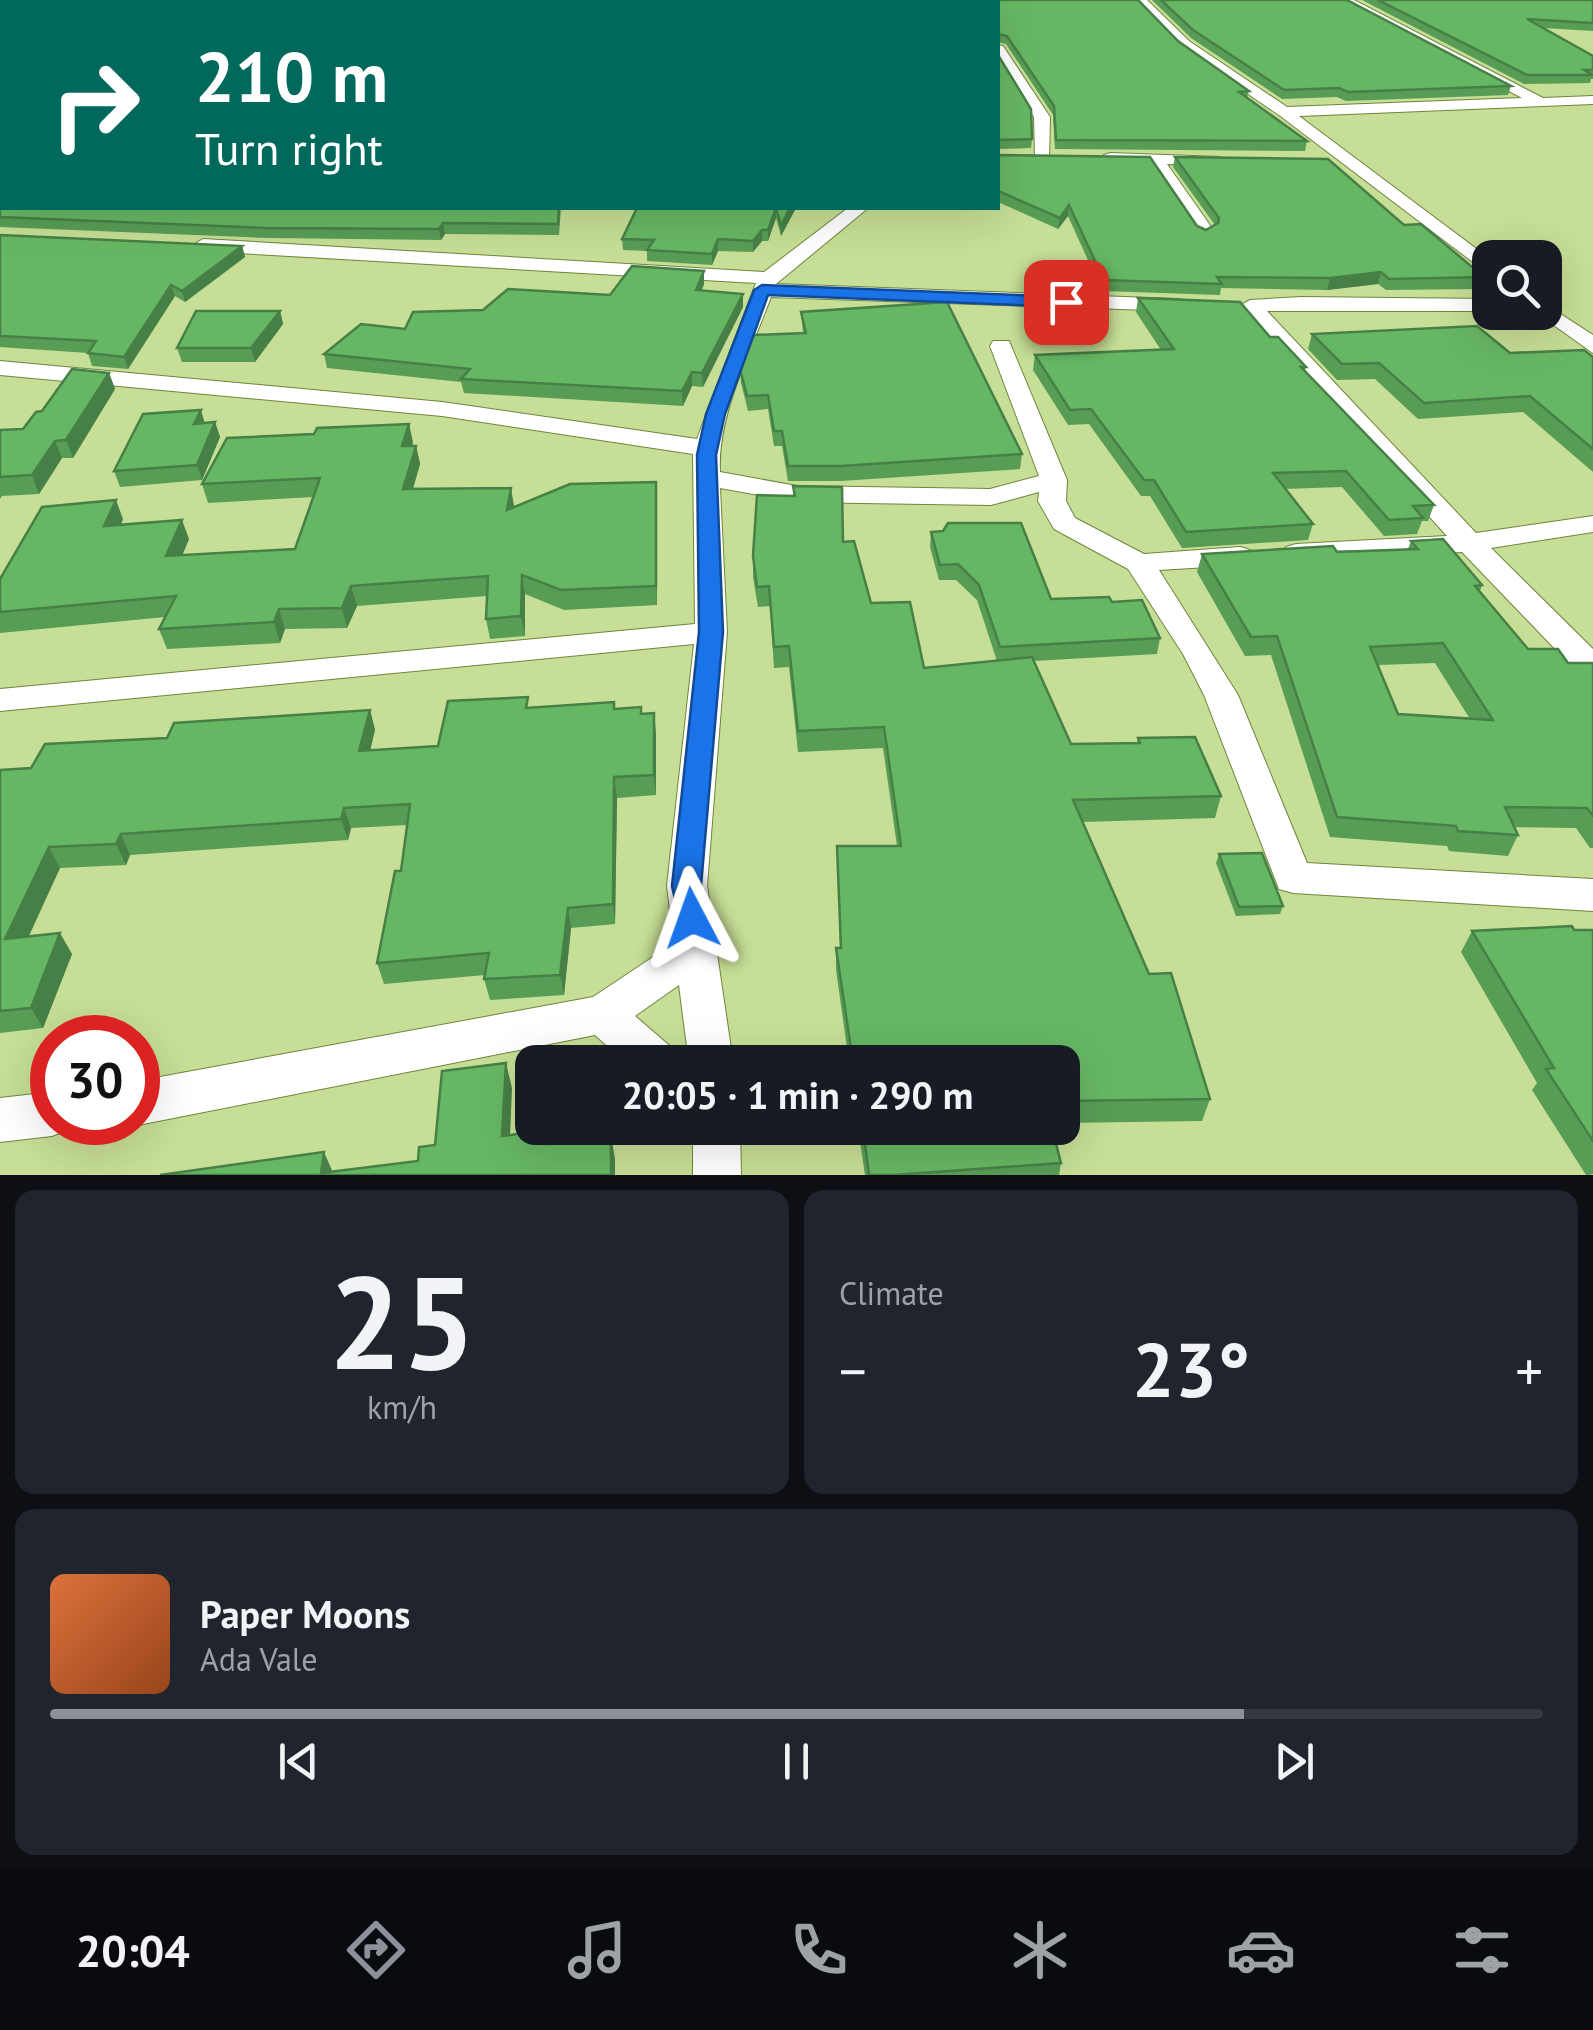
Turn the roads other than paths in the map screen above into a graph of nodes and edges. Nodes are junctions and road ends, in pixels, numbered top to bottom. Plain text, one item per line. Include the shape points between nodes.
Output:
1 (1141, 0) edge
2 (1346, 0) edge
3 (1000, 51) edge
4 (1017, 76) junction
5 (1000, 77) edge
6 (1593, 100) edge
7 (1540, 102) junction
8 (1284, 112) junction
9 (1155, 159) junction
10 (1226, 160) edge
11 (1310, 160) edge
12 (1344, 160) junction
13 (857, 210) edge
14 (1205, 231) edge
15 (176, 244) edge
16 (1472, 256) edge
17 (765, 284) junction
18 (1195, 305) edge
19 (1472, 305) edge
20 (1562, 323) edge
21 (1000, 346) dead end
22 (1593, 346) edge
23 (0, 368) edge
24 (708, 463) junction
25 (1054, 480) junction
26 (1593, 524) edge
27 (1469, 542) junction
28 (1139, 562) junction
29 (711, 632) junction
30 (1593, 668) edge
31 (0, 700) edge
32 (1593, 895) edge
33 (696, 950) junction
34 (603, 1014) junction
35 (637, 1045) edge
36 (710, 1045) edge
37 (160, 1099) edge
38 (30, 1117) edge
39 (0, 1120) edge
40 (717, 1145) edge
41 (717, 1175) edge

1 - 8 street via 1184,44
2 - 7 street
3 - 4 street
4 - 5 street
4 - 9 street via 1042,117 1035,157
6 - 7 street
7 - 8 street
8 - 12 street
9 - 10 street
9 - 14 street
11 - 12 street
12 - 16 street
13 - 17 street
15 - 17 street
17 - 18 street
17 - 24 street via 716,414
19 - 27 street via 1241,306
20 - 22 street
21 - 25 street
23 - 24 street via 442,409
24 - 25 street via 797,494 992,497
24 - 29 street
25 - 28 street via 1052,501 1064,522
26 - 27 street
27 - 28 street
27 - 30 street
28 - 32 street via 1221,695 1293,878
29 - 31 street
29 - 33 street via 686,886
33 - 34 street
33 - 36 street
34 - 35 street
34 - 37 street
38 - 39 street
40 - 41 street

